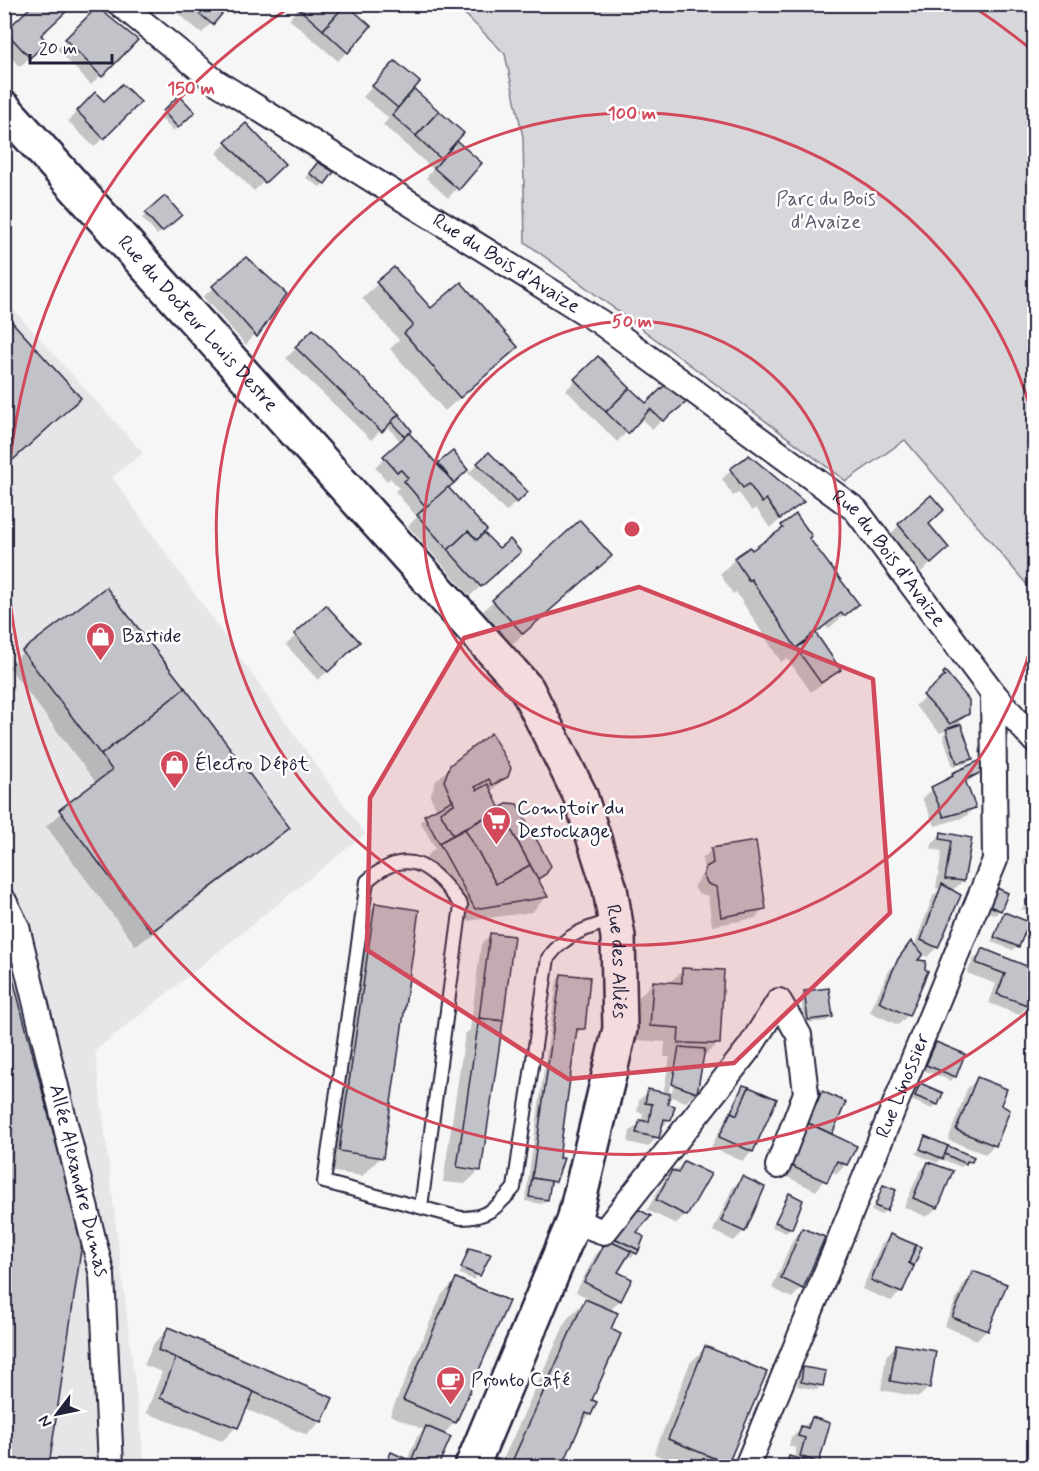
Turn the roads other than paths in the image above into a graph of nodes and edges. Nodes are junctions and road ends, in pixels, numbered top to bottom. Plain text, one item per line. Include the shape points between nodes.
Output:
1 (120, 4) edge
2 (4, 108) edge
3 (391, 537) joint
4 (993, 693) junction
5 (1035, 740) edge
6 (4, 901) edge
7 (615, 920) junction
8 (778, 1166) dead end
9 (421, 1208) junction
10 (574, 1221) junction
11 (111, 1467) edge
12 (472, 1467) edge
13 (747, 1467) edge

1 - 4 street, Rue du Bois d'Avaize via 216,82 600,322 855,510
2 - 3 street, Rue du Docteur Louis Destre
3 - 7 street, Rue des Alliés via 527,689 580,795 610,889
4 - 5 street, Rue du Bois d'Avaize
4 - 13 street, Rue Linossier via 995,860
6 - 11 street, Allée Alexandre Dumas via 16,927 102,1275
7 - 9 lane via 575,932 548,958 514,1188 496,1210 478,1218
7 - 10 street, Rue des Alliés via 621,1029
8 - 10 street via 806,1093 799,1035 779,1001 750,1047 604,1232
9 - 9 lane via 324,1182 367,881 384,866 404,861 424,866 444,882 461,905
10 - 12 street, Rue des Alliés

